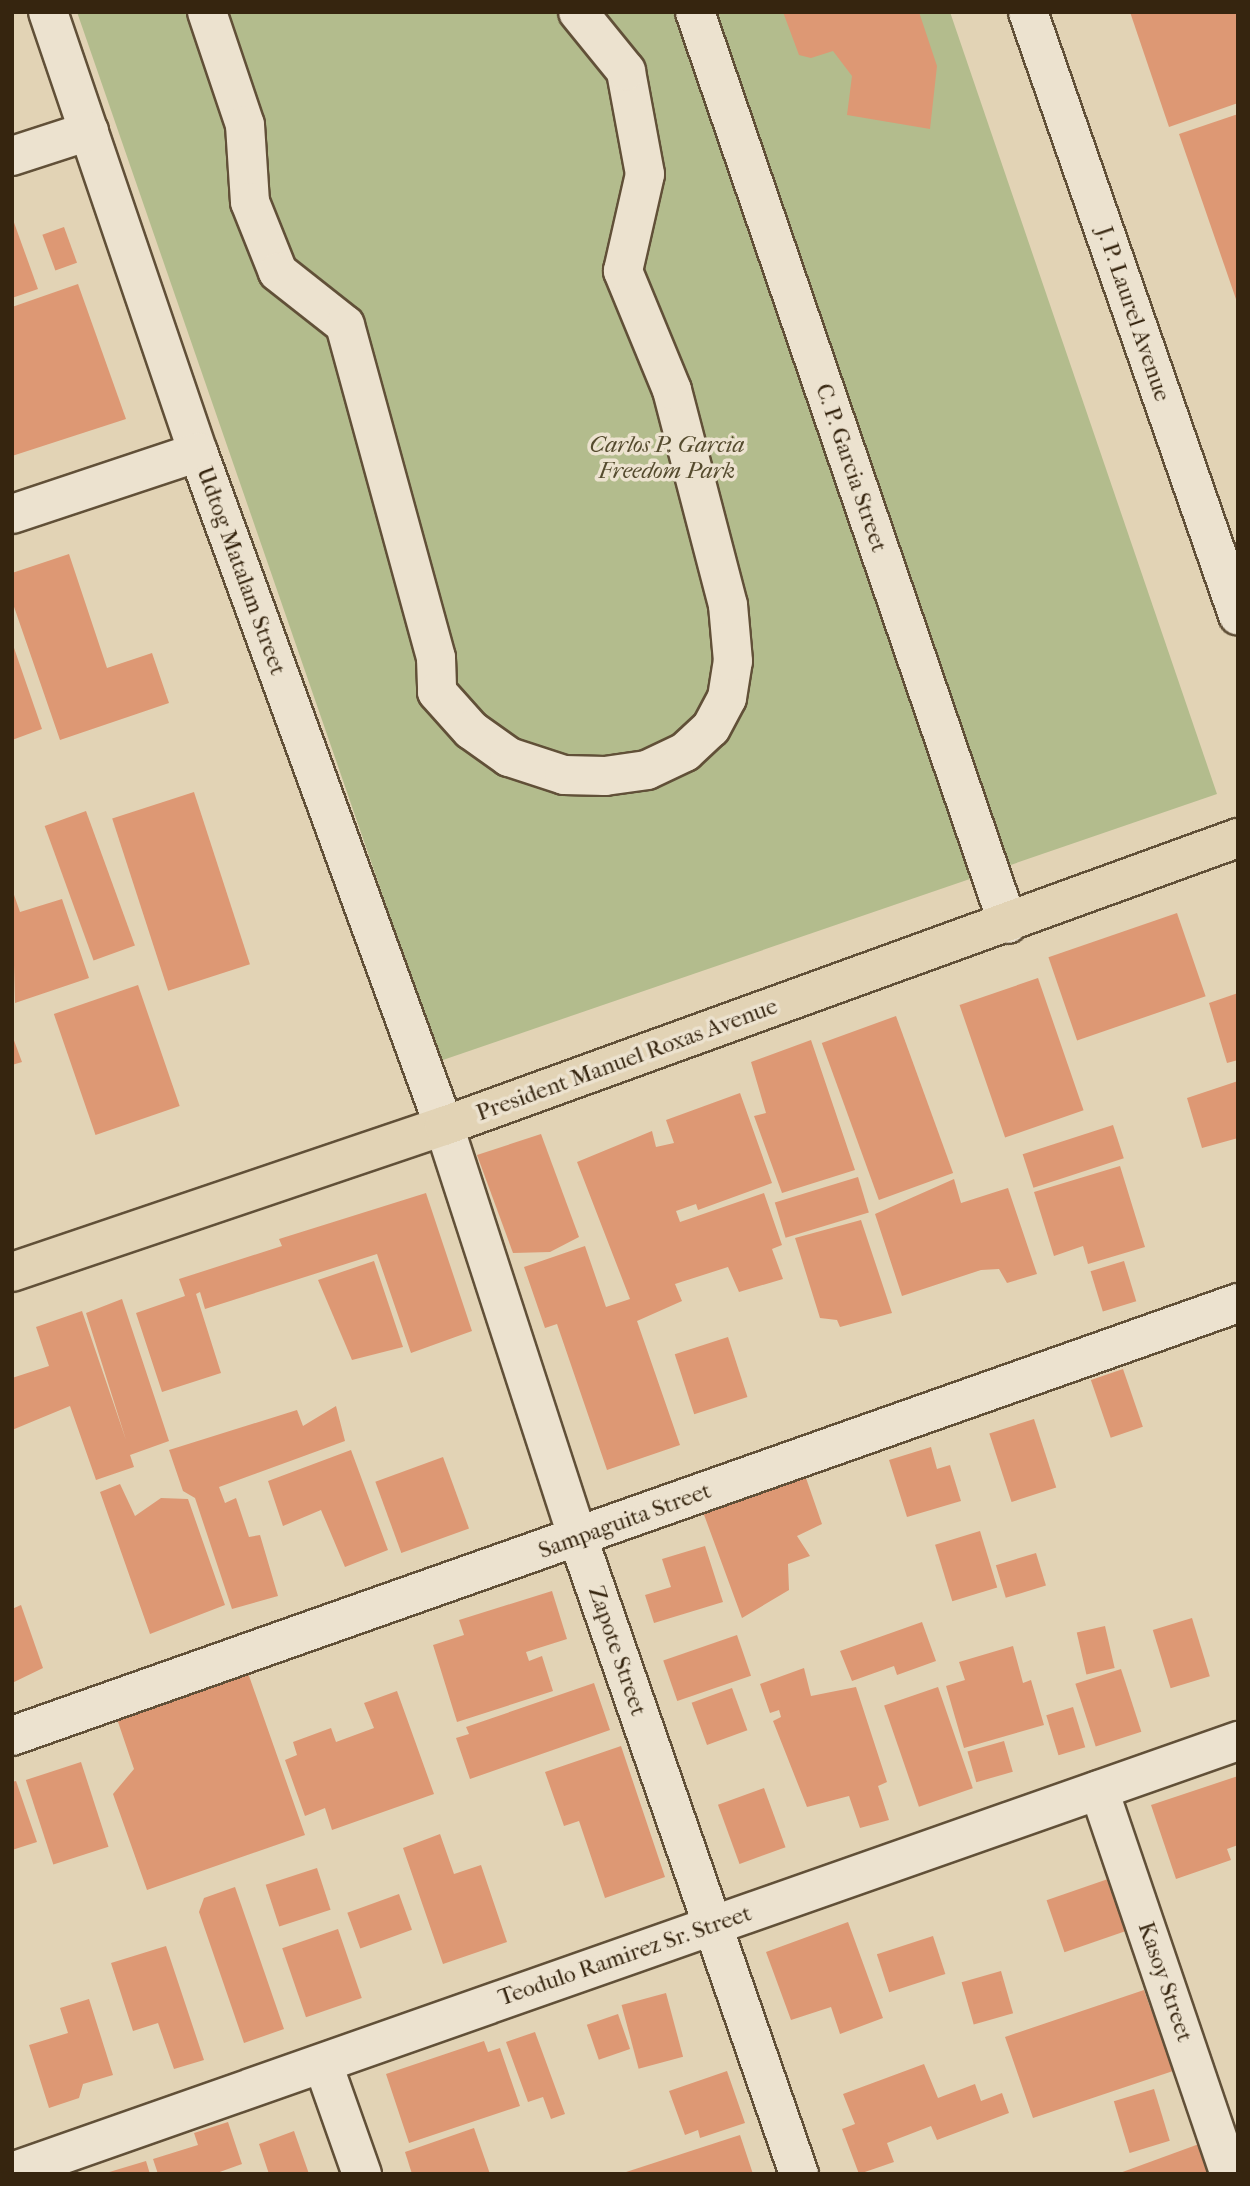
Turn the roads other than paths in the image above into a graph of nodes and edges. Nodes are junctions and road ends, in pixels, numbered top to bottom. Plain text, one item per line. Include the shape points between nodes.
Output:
1 (48, 12) edge
2 (207, 12) edge
3 (578, 12) edge
4 (695, 12) edge
5 (1028, 12) edge
6 (89, 131) junction
7 (12, 156) edge
8 (198, 452) junction
9 (12, 514) edge
10 (1238, 615) edge
11 (1238, 838) edge
12 (1008, 924) junction
13 (444, 1126) junction
14 (12, 1272) edge
15 (1238, 1303) edge
16 (578, 1538) junction
17 (12, 1737) edge
18 (1238, 1741) edge
19 (1100, 1790) junction
20 (711, 1926) junction
21 (323, 2064) junction
22 (12, 2172) edge
23 (362, 2174) edge
24 (799, 2174) edge
25 (1230, 2174) edge

1 - 6 street, Udtog Matalam Street
2 - 3 street via 246,125 250,202 278,272 345,325 436,658 437,692 471,730 509,757 564,775 605,776 647,770 685,752 711,728 727,698 733,661 728,606 672,390 623,271 645,174 626,71
4 - 12 street, C. P. Garcia Street
5 - 10 street, J. P. Laurel Avenue
6 - 7 street
6 - 8 street, Udtog Matalam Street
8 - 9 street
8 - 13 street, Udtog Matalam Street
11 - 12 main road, President Manuel Roxas Avenue
12 - 13 main road, President Manuel Roxas Avenue
13 - 14 main road, President Manuel Roxas Avenue
13 - 16 street, Zapote Street
15 - 16 street, Sampaguita Street
16 - 17 street, Sampaguita Street
16 - 20 street, Zapote Street
18 - 19 street, Teodulo Ramirez Sr. Street
19 - 20 street, Teodulo Ramirez Sr. Street
19 - 25 street, Kasoy Street
20 - 21 street, Teodulo Ramirez Sr. Street
20 - 24 street, Zapote Street
21 - 22 street, Teodulo Ramirez Sr. Street
21 - 23 street

